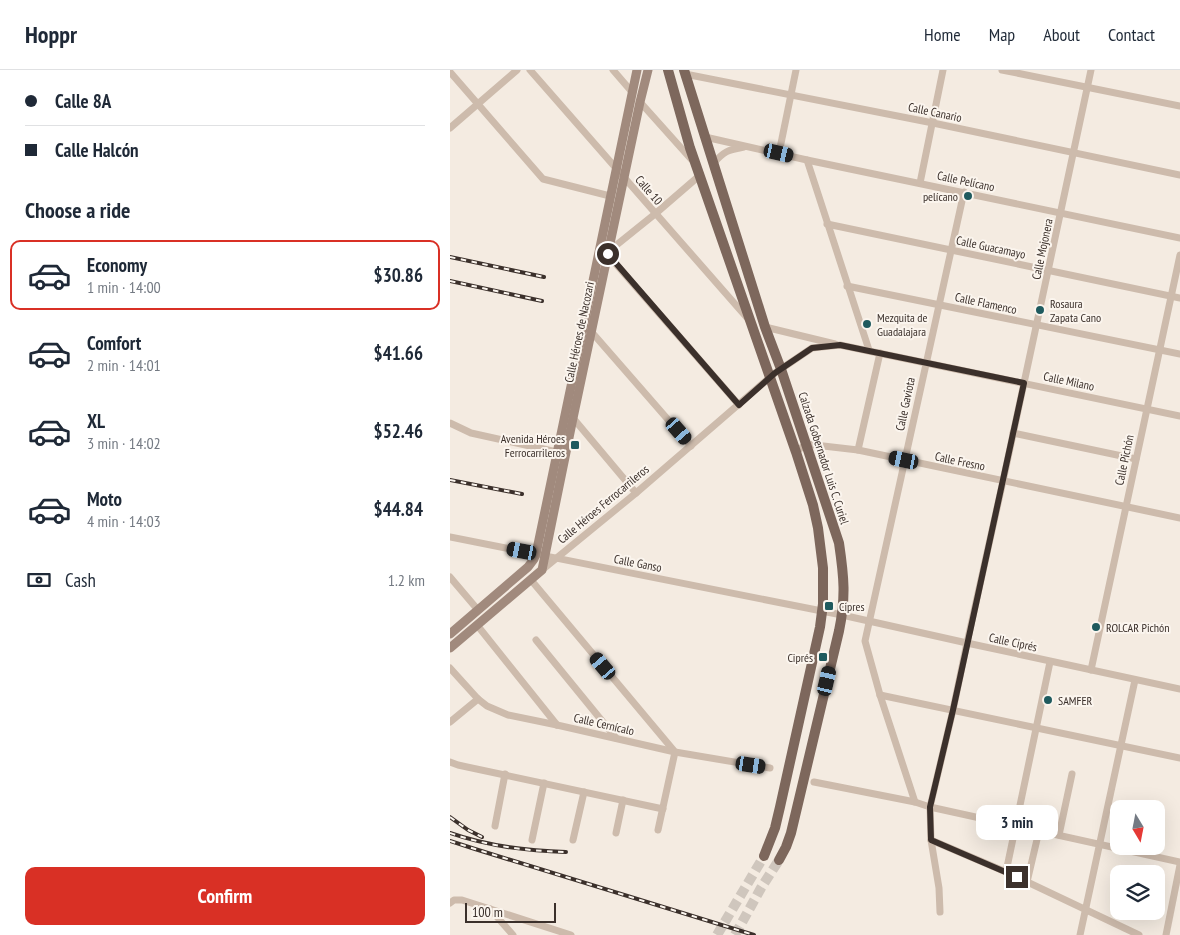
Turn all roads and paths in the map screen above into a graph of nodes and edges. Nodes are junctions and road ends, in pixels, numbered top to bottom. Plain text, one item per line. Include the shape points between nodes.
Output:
1 (517, 70) edge
2 (530, 70) edge
3 (613, 70) edge
4 (637, 70) edge
5 (648, 70) edge
6 (668, 70) edge
7 (796, 70) edge
8 (943, 70) edge
9 (1002, 70) edge
10 (1091, 70) edge
11 (450, 72) edge
12 (684, 72) edge
13 (1088, 88) junction
14 (632, 92) junction
15 (791, 94) junction
16 (640, 102) junction
17 (478, 104) junction
18 (1180, 106) edge
19 (932, 123) junction
20 (450, 128) edge
21 (705, 137) junction
22 (746, 147) junction
23 (1074, 152) junction
24 (779, 153) junction
25 (807, 160) junction
26 (695, 163) junction
27 (713, 164) junction
28 (616, 168) junction
29 (1180, 175) edge
30 (699, 176) junction
31 (624, 179) junction
32 (920, 183) junction
33 (964, 192) junction
34 (610, 196) junction
35 (1061, 213) junction
36 (655, 214) junction
37 (827, 224) junction
38 (1180, 238) edge
39 (951, 250) junction
40 (608, 253) junction
41 (1180, 255) edge
42 (1048, 271) junction
43 (847, 286) junction
44 (1171, 296) junction
45 (1180, 298) edge
46 (938, 305) junction
47 (752, 323) junction
48 (584, 324) junction
49 (1036, 325) junction
50 (765, 327) junction
51 (592, 332) junction
52 (840, 345) junction
53 (869, 350) junction
54 (1160, 350) junction
55 (880, 353) junction
56 (1180, 354) edge
57 (925, 362) junction
58 (781, 369) junction
59 (770, 377) junction
60 (1024, 383) junction
61 (739, 405) junction
62 (1147, 409) junction
63 (1180, 416) edge
64 (573, 418) junction
65 (450, 423) edge
66 (1013, 433) junction
67 (806, 444) junction
68 (691, 446) junction
69 (858, 450) junction
70 (557, 452) junction
71 (796, 452) junction
72 (1136, 459) junction
73 (904, 460) junction
74 (1003, 481) junction
75 (636, 493) junction
76 (1126, 507) junction
77 (1180, 518) edge
78 (450, 537) edge
79 (540, 555) junction
80 (558, 558) junction
81 (542, 570) junction
82 (450, 577) edge
83 (531, 580) junction
84 (478, 610) junction
85 (822, 611) junction
86 (842, 615) junction
87 (869, 622) junction
88 (477, 625) junction
89 (450, 634) edge
90 (536, 640) dead end
91 (966, 643) junction
92 (450, 648) edge
93 (1050, 662) junction
94 (450, 668) edge
95 (1091, 670) junction
96 (1135, 680) junction
97 (1180, 689) edge
98 (880, 695) junction
99 (478, 699) junction
100 (953, 710) junction
101 (450, 722) edge
102 (557, 725) junction
103 (1036, 728) junction
104 (616, 738) junction
105 (1120, 746) junction
106 (675, 752) junction
107 (1180, 758) edge
108 (450, 762) edge
109 (770, 768) dead end
110 (505, 774) junction
111 (1072, 774) dead end
112 (814, 782) dead end
113 (544, 783) junction
114 (584, 792) junction
115 (623, 800) junction
116 (915, 802) junction
117 (930, 807) junction
118 (663, 809) junction
119 (495, 826) dead end
120 (1015, 826) junction
121 (658, 830) dead end
122 (1039, 831) junction
123 (616, 833) dead end
124 (1059, 835) junction
125 (532, 840) dead end
126 (573, 840) dead end
127 (931, 840) junction
128 (1099, 844) junction
129 (764, 856) tunnel mouth
130 (779, 860) tunnel mouth
131 (1180, 863) edge
132 (1006, 872) junction
133 (1027, 882) junction
134 (450, 903) edge
135 (490, 909) junction
136 (1085, 910) junction
137 (940, 912) dead end
138 (512, 935) edge
139 (571, 935) edge
140 (1080, 935) edge
141 (1139, 935) edge
142 (1166, 935) edge

1 - 17 street
2 - 28 street, Calle 10
3 - 14 street
4 - 14 main road, Calle Héroes de Nacozari
5 - 16 main road, Calle Héroes de Nacozari
6 - 26 main road, Calzada Gobernador Luis C. Curiel
7 - 15 street
8 - 19 street
9 - 13 street
10 - 13 street, Calle Mojonera
11 - 17 street
12 - 15 street, Calle Canario
12 - 21 main road, Calzada Gobernador Luis C. Curiel
13 - 18 street
13 - 23 street, Calle Mojonera
14 - 28 main road, Calle Héroes de Nacozari
15 - 19 street, Calle Canario
15 - 24 street
16 - 26 street
16 - 31 main road, Calle Héroes de Nacozari
17 - 20 street
17 - 34 street via 543,179
19 - 23 street, Calle Canario
19 - 32 street
21 - 22 street, Calle Pelícano
21 - 27 main road, Calzada Gobernador Luis C. Curiel
22 - 24 street, Calle Pelícano
22 - 27 street, Calle Pelícano via 727,151
23 - 29 street, Calle Canario
23 - 35 street, Calle Mojonera
24 - 25 street, Calle Pelícano
25 - 32 street, Calle Pelícano
25 - 37 street
26 - 30 main road, Calzada Gobernador Luis C. Curiel
27 - 50 main road, Calzada Gobernador Luis C. Curiel
28 - 31 street, Calle 10
28 - 34 main road, Calle Héroes de Nacozari
30 - 36 street
30 - 47 main road, Calzada Gobernador Luis C. Curiel
31 - 36 street, Calle 10
31 - 40 main road, Calle Héroes de Nacozari
32 - 33 street, Calle Pelícano
33 - 35 street, Calle Pelícano
33 - 39 street, Calle Gaviota
34 - 48 main road, Calle Héroes de Nacozari
35 - 38 street, Calle Pelícano
35 - 42 street, Calle Mojonera
36 - 40 street
36 - 47 street, Calle 10
37 - 39 street, Calle Guacamayo
37 - 43 street
39 - 42 street, Calle Guacamayo
39 - 46 street, Calle Gaviota
40 - 51 main road, Calle Héroes de Nacozari
40 - 61 street
41 - 44 street, Calle Pichón
42 - 44 street, Calle Guacamayo
42 - 49 street, Calle Mojonera
43 - 46 street, Calle Flamenco
43 - 53 street
44 - 45 street, Calle Guacamayo
44 - 54 street, Calle Pichón
46 - 49 street, Calle Flamenco
46 - 57 street, Calle Gaviota
47 - 59 main road, Calzada Gobernador Luis C. Curiel
48 - 51 street
48 - 70 main road, Calle Héroes de Nacozari
49 - 54 street, Calle Flamenco
49 - 60 street, Calle Mojonera
50 - 52 street
50 - 58 main road, Calzada Gobernador Luis C. Curiel
51 - 64 main road, Calle Héroes de Nacozari
51 - 68 street
52 - 53 street, Calle Milano
52 - 58 street, Calle Milano via 812,348
53 - 55 street, Calle Milano
54 - 56 street, Calle Flamenco
54 - 62 street, Calle Pichón
55 - 57 street, Calle Milano
55 - 69 street
57 - 60 street, Calle Milano
57 - 73 street, Calle Gaviota
58 - 59 street, Calle Milano
58 - 67 main road, Calzada Gobernador Luis C. Curiel
59 - 61 street, Calle Héroes Ferrocarrileros
59 - 71 main road, Calzada Gobernador Luis C. Curiel
60 - 62 street, Calle Milano
60 - 66 street, Calle Mojonera
61 - 68 street, Calle Héroes Ferrocarrileros
62 - 63 street, Calle Milano
62 - 72 street, Calle Pichón
64 - 75 street
64 - 79 main road, Calle Héroes de Nacozari
65 - 70 street via 472,433
66 - 72 street
66 - 74 street, Calle Mojonera
67 - 69 street, Calle Fresno
67 - 71 street
67 - 86 main road, Calzada Gobernador Luis C. Curiel via 838,544 844,588
68 - 75 street, Calle Héroes Ferrocarrileros
69 - 73 street, Calle Fresno
70 - 79 main road, Calle Héroes de Nacozari
71 - 85 main road, Calzada Gobernador Luis C. Curiel via 818,528 823,568
72 - 76 street, Calle Pichón
73 - 74 street, Calle Fresno
73 - 87 street, Calle Gaviota
74 - 76 street, Calle Fresno
74 - 91 street, Calle Mojonera
75 - 80 street, Calle Héroes Ferrocarrileros
76 - 77 street, Calle Fresno
76 - 95 street, Calle Pichón
78 - 79 street, Calle Ganso
79 - 80 street, Calle Ganso
79 - 81 main road, Calle Héroes de Nacozari
79 - 84 main road
80 - 81 street, Calle Héroes Ferrocarrileros
80 - 85 street, Calle Ganso
81 - 83 main road, Calle Héroes Ferrocarrileros
82 - 84 street
83 - 88 main road, Calle Héroes Ferrocarrileros
83 - 106 street
84 - 89 main road
85 - 86 street, Calle Ganso
85 - 129 main road, Calzada Gobernador Luis C. Curiel via 780,807
86 - 87 street, Calle Ciprés
86 - 130 main road, Calzada Gobernador Luis C. Curiel via 791,833
87 - 91 street, Calle Ciprés
87 - 98 street, Calle Gaviota via 864,641
88 - 92 main road, Calle Héroes Ferrocarrileros
88 - 102 street
90 - 104 street
91 - 93 street, Calle Ciprés
91 - 100 street, Calle Mojonera
93 - 95 street, Calle Ciprés
93 - 103 street
94 - 99 street, Calle Cernícalo
95 - 96 street, Calle Ciprés
96 - 97 street, Calle Ciprés
96 - 105 street
98 - 100 street
98 - 116 street, Calle Gaviota
99 - 101 street
99 - 102 street, Calle Cernícalo via 508,715
100 - 103 street
100 - 117 street, Calle Mojonera
102 - 104 street, Calle Cernícalo
103 - 105 street
103 - 120 street
104 - 106 street, Calle Cernícalo
105 - 107 street
105 - 128 street
106 - 109 street, Calle Cernícalo
106 - 118 street
108 - 110 street
110 - 113 street
110 - 119 street
111 - 124 street
112 - 116 street
113 - 114 street
113 - 125 street
114 - 115 street
114 - 126 street
115 - 118 street
115 - 123 street
116 - 117 street
117 - 120 street
117 - 127 street, Calle Mojonera
118 - 121 street
120 - 122 street
120 - 132 street
122 - 124 street
122 - 133 street
124 - 128 street
127 - 132 street
127 - 137 street, Calle Mojonera
128 - 131 street
128 - 136 street
131 - 142 street
132 - 133 street
133 - 136 street
134 - 135 street via 462,900
135 - 138 street
135 - 139 street
136 - 140 street
136 - 141 street

